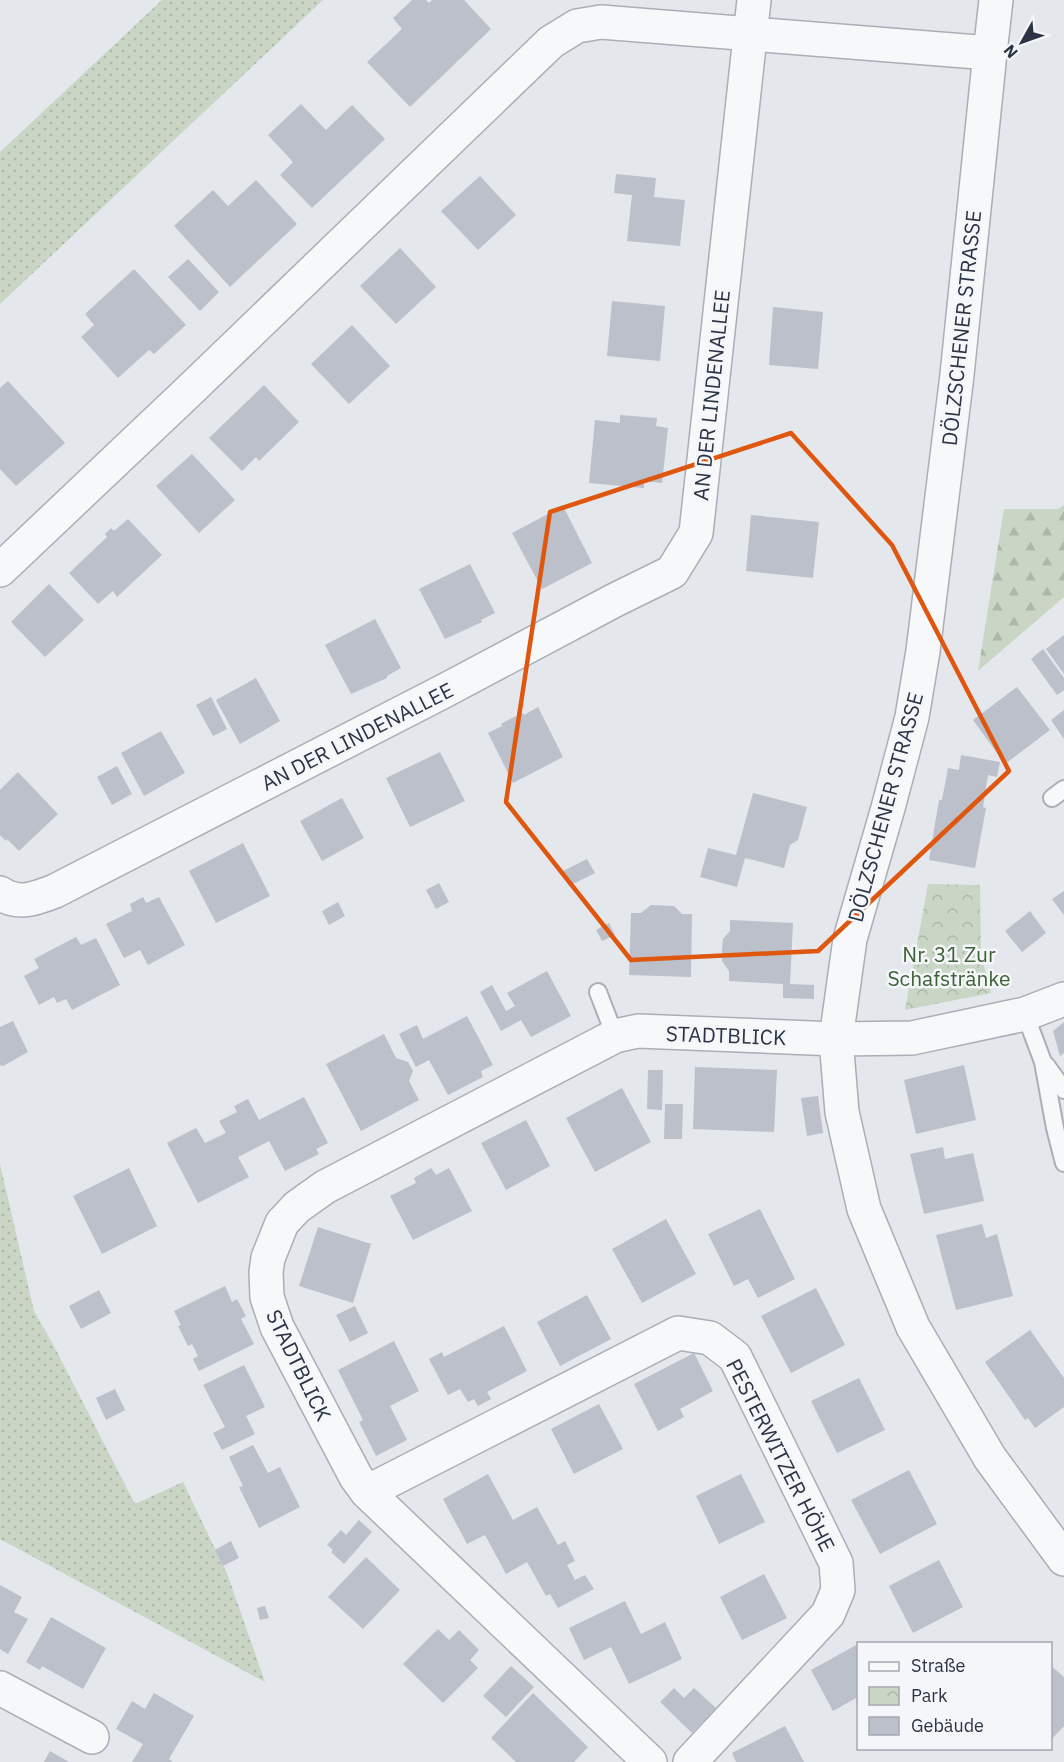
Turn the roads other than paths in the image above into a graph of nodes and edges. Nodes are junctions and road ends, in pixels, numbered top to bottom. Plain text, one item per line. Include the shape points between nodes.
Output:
1 (754, 0) edge
2 (996, 0) edge
3 (751, 35) junction
4 (990, 53) junction
5 (0, 570) edge
6 (0, 893) edge
7 (598, 992) dead end
8 (1064, 999) edge
9 (1025, 1014) junction
10 (615, 1036) junction
11 (836, 1039) junction
12 (1043, 1062) junction
13 (1064, 1090) edge
14 (1064, 1163) edge
15 (367, 1492) junction
16 (1064, 1559) edge
17 (0, 1688) edge
18 (92, 1737) dead end
19 (650, 1762) edge
20 (690, 1762) edge

1 - 3 street, AN DER LINDENALLEE
2 - 4 street, DÖLZSCHENER STRASSE
3 - 4 street
3 - 5 street via 601,22 577,26 550,42
3 - 6 street, AN DER LINDENALLEE via 696,533 672,572 55,891 31,901
4 - 11 street, DÖLZSCHENER STRASSE via 957,375 921,661 909,729 850,939
7 - 10 lane
8 - 9 street, STADTBLICK
9 - 11 street, STADTBLICK via 912,1038
9 - 12 lane
10 - 11 street, STADTBLICK via 638,1031
10 - 15 street, STADTBLICK via 326,1187 282,1223 268,1258 267,1298 277,1327
11 - 16 street, DÖLZSCHENER STRASSE via 842,1112 864,1209 913,1327 990,1458
12 - 13 lane
12 - 14 lane
15 - 19 street, STADTBLICK
15 - 20 street, PESTERWITZER HÖHE via 678,1333 710,1338 735,1357 836,1563 838,1590 828,1614
17 - 18 street

